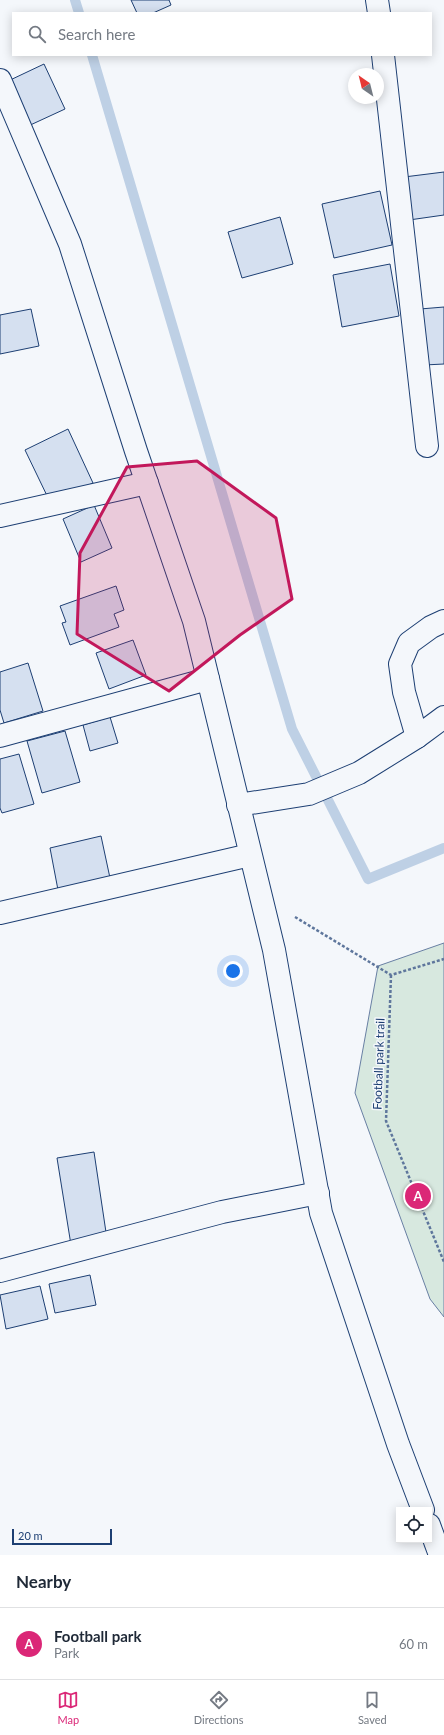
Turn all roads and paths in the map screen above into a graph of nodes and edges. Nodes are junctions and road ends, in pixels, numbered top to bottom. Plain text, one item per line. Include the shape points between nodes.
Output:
1 (377, 0) edge
2 (378, 12) edge
3 (383, 56) edge
4 (0, 80) edge
5 (427, 446) dead end
6 (147, 483) junction
7 (0, 516) edge
8 (444, 621) edge
9 (208, 679) junction
10 (444, 717) edge
11 (0, 736) edge
12 (417, 737) junction
13 (238, 805) junction
14 (250, 855) junction
15 (260, 895) junction
16 (0, 913) edge
17 (444, 959) edge
18 (391, 975) junction
19 (318, 1193) junction
20 (444, 1262) edge
21 (0, 1271) edge
22 (422, 1507) edge
23 (432, 1533) edge
24 (440, 1555) edge

1 - 2 street
3 - 5 street
4 - 6 street via 70,244
6 - 7 street
6 - 9 street via 194,621
8 - 12 street via 409,643 400,664 404,692
9 - 11 street
9 - 13 street
10 - 12 street
12 - 13 street via 358,773 309,794
13 - 14 street
14 - 15 street
14 - 16 street
15 - 18 path
15 - 19 street via 274,950
17 - 18 path
18 - 20 path, Football park trail via 386,1121
19 - 21 street via 222,1212
19 - 22 street via 321,1212 398,1444
23 - 24 street

